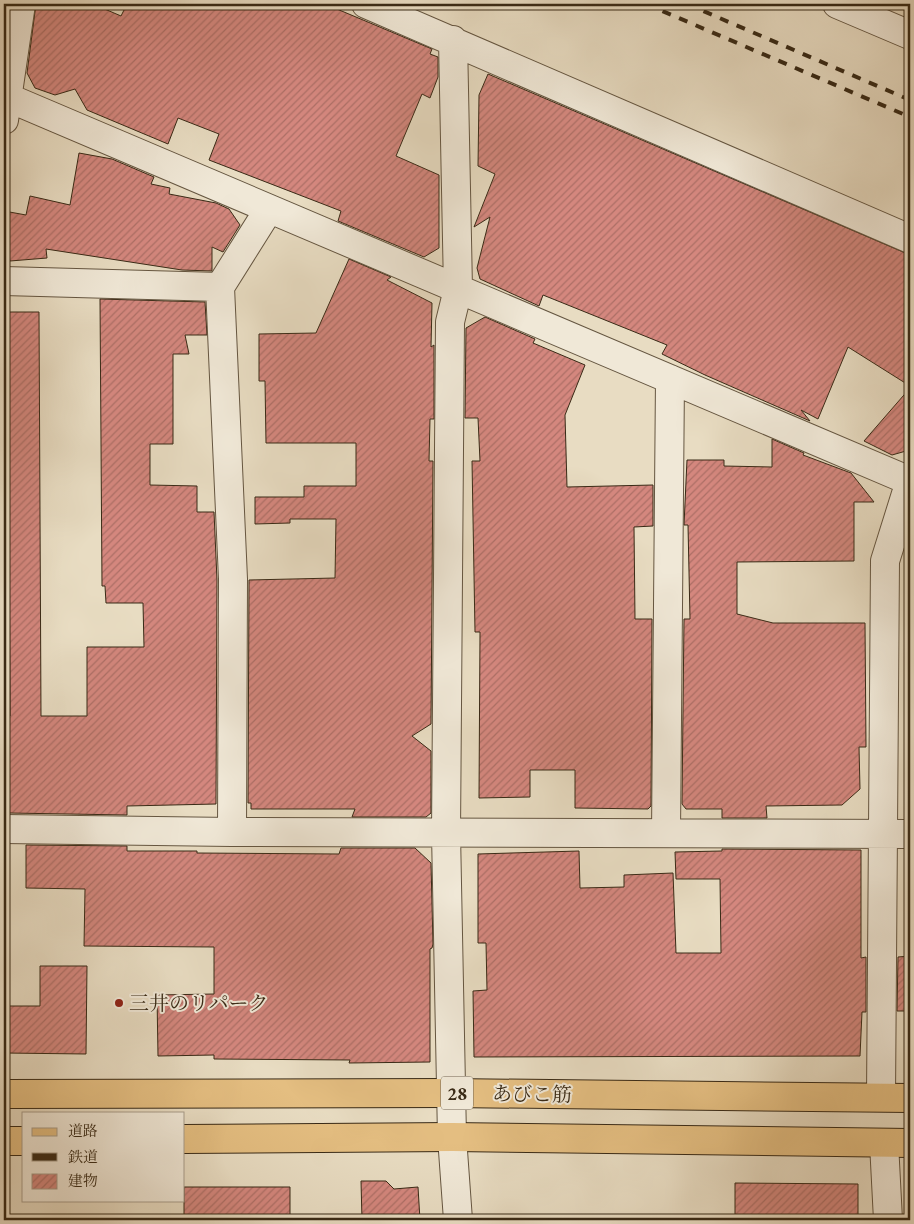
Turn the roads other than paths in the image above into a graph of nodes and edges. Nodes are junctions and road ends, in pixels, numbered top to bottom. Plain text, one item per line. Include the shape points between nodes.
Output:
1 (21, 4) edge
2 (366, 4) edge
3 (836, 4) edge
4 (910, 35) edge
5 (454, 40) junction
6 (5, 105) edge
7 (269, 209) junction
8 (910, 238) edge
9 (4, 281) edge
10 (220, 287) junction
11 (458, 289) junction
12 (670, 379) junction
13 (910, 481) edge
14 (4, 829) edge
15 (232, 832) junction
16 (446, 833) junction
17 (666, 833) junction
18 (883, 834) junction
19 (910, 834) edge
20 (451, 1093) junction
21 (4, 1094) edge
22 (881, 1097) junction
23 (910, 1098) edge
24 (452, 1137) junction
25 (185, 1139) edge
26 (22, 1140) edge
27 (4, 1141) edge
28 (884, 1143) junction
29 (910, 1143) edge
30 (458, 1220) edge
31 (888, 1220) edge

1 - 6 street
2 - 5 street
3 - 4 street
5 - 8 street
5 - 11 street
6 - 7 street
7 - 10 street
7 - 11 street
9 - 10 street
10 - 15 street via 233,579
11 - 12 street
11 - 16 street via 450,322
12 - 13 street
12 - 17 street
13 - 18 street via 884,561
14 - 15 street
15 - 16 street
16 - 17 street
16 - 20 street
17 - 18 street
18 - 19 street
18 - 22 street
20 - 21 main road, あびこ筋 / 28
20 - 22 main road, あびこ筋 / 28
20 - 24 street
22 - 23 main road, あびこ筋 / 28
24 - 25 main road, 28
24 - 28 main road, 28
24 - 30 street
26 - 27 main road
28 - 29 main road, 28
28 - 31 street

